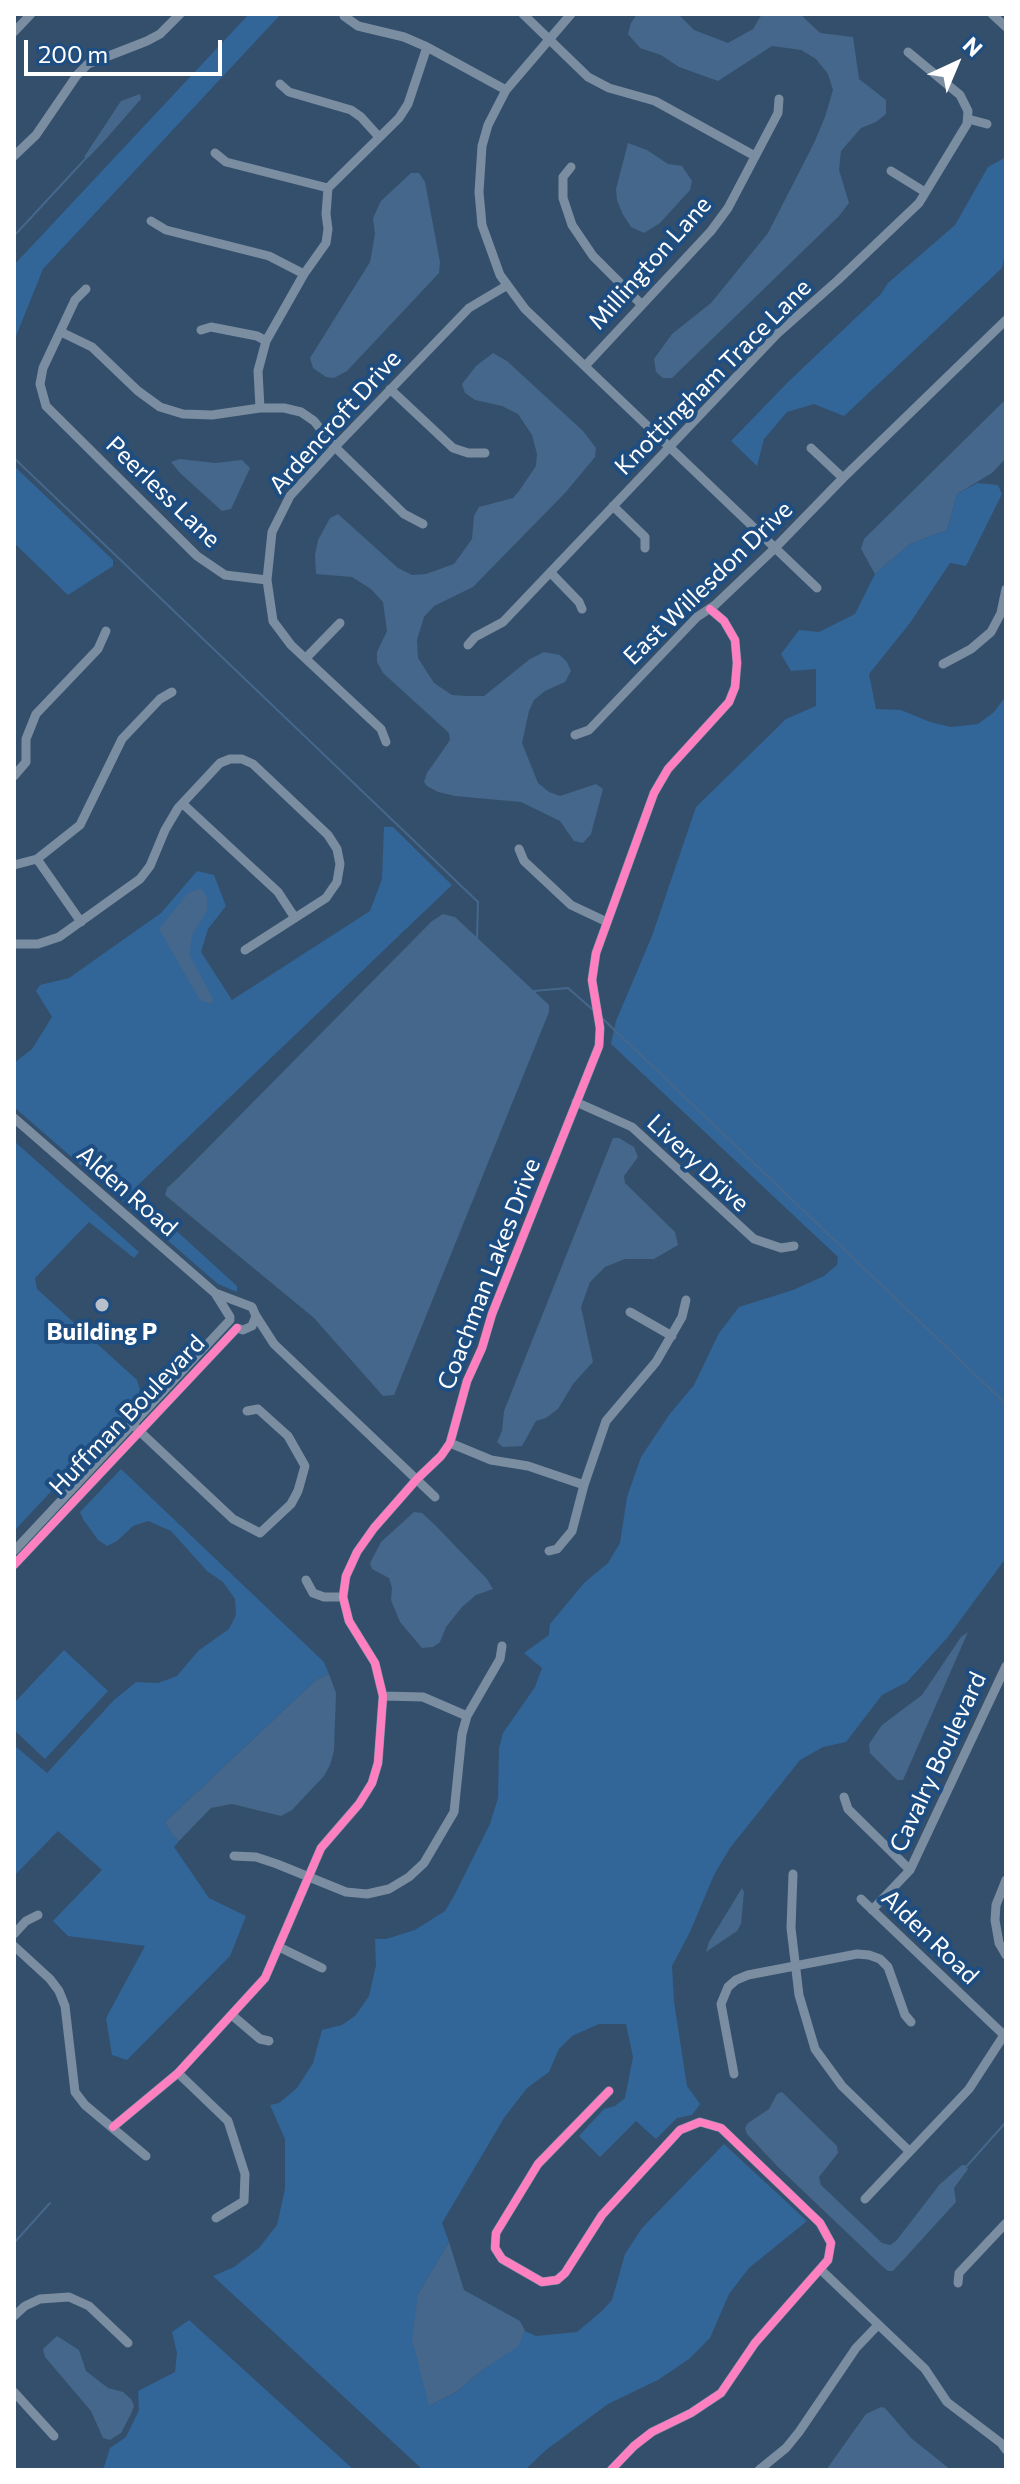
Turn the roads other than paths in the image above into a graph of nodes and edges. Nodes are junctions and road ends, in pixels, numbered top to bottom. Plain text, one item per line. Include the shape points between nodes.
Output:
1 (31, 14) edge
2 (180, 14) edge
3 (523, 14) edge
4 (571, 14) edge
5 (992, 14) edge
6 (344, 16) edge
7 (1006, 27) edge
8 (14, 32) edge
9 (548, 39) junction
10 (427, 47) junction
11 (908, 52) dead end
12 (280, 84) dead end
13 (506, 90) junction
14 (779, 99) dead end
15 (968, 119) junction
16 (987, 124) dead end
17 (379, 137) junction
18 (215, 153) dead end
19 (14, 156) edge
20 (755, 156) junction
21 (571, 167) dead end
22 (891, 171) dead end
23 (328, 188) junction
24 (925, 192) junction
25 (151, 221) dead end
26 (304, 274) junction
27 (506, 286) junction
28 (86, 289) dead end
29 (641, 304) junction
30 (1006, 320) edge
31 (201, 330) dead end
32 (61, 332) junction
33 (266, 341) junction
34 (586, 365) junction
35 (390, 389) junction
36 (260, 408) junction
37 (335, 447) junction
38 (669, 448) junction
39 (811, 448) dead end
40 (485, 453) dead end
41 (843, 478) junction
42 (613, 506) junction
43 (423, 524) dead end
44 (645, 548) dead end
45 (774, 549) junction
46 (551, 573) junction
47 (267, 580) junction
48 (817, 588) dead end
49 (1006, 589) edge
50 (582, 609) dead end
51 (710, 609) junction
52 (340, 623) dead end
53 (106, 631) dead end
54 (468, 645) dead end
55 (306, 658) junction
56 (943, 664) dead end
57 (172, 692) dead end
58 (575, 735) dead end
59 (386, 742) dead end
60 (14, 776) edge
61 (183, 804) junction
62 (519, 849) dead end
63 (37, 859) junction
64 (14, 865) edge
65 (295, 918) junction
66 (81, 922) junction
67 (607, 922) junction
68 (14, 944) edge
69 (245, 950) dead end
70 (576, 1102) junction
71 (14, 1118) edge
72 (794, 1246) dead end
73 (215, 1293) junction
74 (686, 1300) dead end
75 (239, 1304) junction
76 (630, 1312) dead end
77 (256, 1316) junction
78 (232, 1321) junction
79 (248, 1329) junction
80 (672, 1336) junction
81 (274, 1344) junction
82 (247, 1411) dead end
83 (137, 1428) junction
84 (450, 1443) junction
85 (417, 1479) junction
86 (584, 1485) junction
87 (435, 1497) dead end
88 (14, 1551) edge
89 (549, 1551) dead end
90 (14, 1565) edge
91 (306, 1580) dead end
92 (343, 1597) junction
93 (502, 1646) dead end
94 (1006, 1666) edge
95 (383, 1696) junction
96 (467, 1716) junction
97 (844, 1797) dead end
98 (234, 1856) dead end
99 (910, 1870) junction
100 (793, 1874) dead end
101 (306, 1877) junction
102 (1006, 1880) edge
103 (861, 1899) dead end
104 (872, 1910) junction
105 (38, 1915) dead end
106 (14, 1934) edge
107 (14, 1946) edge
108 (279, 1947) junction
109 (1006, 1955) edge
110 (796, 1966) junction
111 (322, 1968) dead end
112 (233, 2016) junction
113 (911, 2022) dead end
114 (1005, 2035) edge
115 (269, 2041) dead end
116 (178, 2073) junction
117 (734, 2074) dead end
118 (609, 2091) dead end
119 (113, 2127) junction
120 (909, 2151) junction
121 (146, 2156) dead end
122 (865, 2199) dead end
123 (216, 2218) dead end
124 (1006, 2223) edge
125 (820, 2269) junction
126 (958, 2283) dead end
127 (63, 2284) dead end
128 (61, 2296) junction
129 (14, 2316) edge
130 (878, 2325) junction
131 (128, 2343) dead end
132 (14, 2392) edge
133 (54, 2436) dead end
134 (1006, 2450) edge
135 (611, 2470) edge
136 (759, 2470) edge

1 - 8 street
2 - 19 street via 160,34 88,64
3 - 9 street
4 - 9 street
5 - 7 street
6 - 10 street via 358,26
9 - 13 street
9 - 20 street via 588,77 655,101
10 - 13 street
10 - 17 street via 408,104
11 - 15 street via 960,95
12 - 17 street via 289,92 351,110
13 - 27 street via 482,146 479,192 488,247
14 - 20 street, Millington Lane via 778,113
15 - 16 street
15 - 24 street, Knottingham Trace Lane
17 - 23 street
18 - 23 street via 226,162
20 - 29 street, Millington Lane via 711,231
21 - 29 street via 563,177 563,198 572,225 593,256
22 - 24 street
23 - 26 street via 326,243
24 - 38 street, Knottingham Trace Lane via 905,217 777,334
25 - 26 street via 166,230 269,256
26 - 33 street
27 - 34 street
27 - 35 street, Ardencroft Drive via 469,308
28 - 32 street
29 - 34 street, Millington Lane
30 - 41 street, East Willesdon Drive
31 - 33 street via 211,327
32 - 36 street via 92,347 160,407 212,415
32 - 47 street, Peerless Lane via 43,368 40,384 46,406 197,556 225,575
33 - 36 street via 258,371
34 - 38 street
35 - 37 street, Ardencroft Drive
35 - 40 street via 453,448
36 - 37 street via 301,412
37 - 43 street via 404,514
37 - 47 street, Ardencroft Drive via 281,510 272,532
38 - 42 street, Knottingham Trace Lane
38 - 45 street
39 - 41 street
41 - 45 street, East Willesdon Drive
42 - 44 street via 645,537
42 - 46 street, Knottingham Trace Lane
45 - 48 street
45 - 51 street, East Willesdon Drive
46 - 50 street
46 - 54 street, Knottingham Trace Lane via 503,622
47 - 55 street, Ardencroft Drive via 273,621
49 - 56 street via 991,632
51 - 58 street, East Willesdon Drive via 589,730
51 - 67 street via 735,640 735,687 729,702 658,784
52 - 55 street
53 - 60 street via 98,649 36,714 26,739 26,762
55 - 59 street, Ardencroft Drive via 381,729
57 - 63 street via 122,739 84,821
61 - 65 street via 278,892
61 - 65 street via 220,763 242,759 328,835 337,849 337,882 326,898
61 - 66 street via 145,873
62 - 67 street via 524,861 571,905
63 - 64 street
63 - 66 street
65 - 69 street
66 - 68 street via 50,942
67 - 70 street, Coachman Lakes Drive via 592,974 600,1042
70 - 72 street, Livery Drive via 632,1127 754,1239 781,1248
70 - 84 street, Coachman Lakes Drive via 467,1381
71 - 73 street, Alden Road
73 - 75 street, Alden Road
73 - 78 street, Alden Road
74 - 80 street
75 - 77 street via 252,1307
75 - 78 street via 232,1309
76 - 80 street
77 - 79 street
77 - 81 street
78 - 79 street
78 - 83 street, Huffman Boulevard
79 - 81 street
80 - 86 street via 606,1421
81 - 85 street
82 - 83 street via 258,1409 288,1436 305,1466 291,1504 260,1533 233,1519
83 - 88 street, Huffman Boulevard
83 - 90 street, Huffman Boulevard
84 - 85 street, Coachman Lakes Drive
84 - 86 street via 480,1457
85 - 87 street
85 - 92 street, Coachman Lakes Drive via 357,1552
86 - 89 street via 572,1531
91 - 92 street via 313,1593
92 - 95 street via 349,1621 375,1663
93 - 96 street via 500,1659
94 - 99 street, Cavalry Boulevard
95 - 96 street via 423,1697
95 - 101 street via 372,1783 321,1848
96 - 101 street via 454,1812 424,1863 389,1889 367,1894
97 - 99 street via 848,1809
98 - 101 street via 256,1857
99 - 104 street, Cavalry Boulevard
100 - 110 street
101 - 108 street
102 - 109 street via 995,1920
103 - 104 street, Alden Road
104 - 114 street, Alden Road
105 - 106 street
107 - 119 street via 59,1991 75,2092
108 - 111 street
108 - 112 street via 265,1978
110 - 113 street via 857,1954 880,1959
110 - 117 street via 748,1975 728,1987 721,2004
110 - 120 street via 815,2049 842,2086
112 - 115 street
112 - 116 street
114 - 120 street via 969,2089
116 - 119 street
116 - 123 street via 228,2121 245,2174 244,2201
118 - 125 street via 538,2164 496,2233 495,2248 502,2259 542,2282 557,2280 602,2215 680,2130 700,2122 721,2128 827,2231 831,2250
119 - 121 street
120 - 122 street
124 - 126 street via 959,2273
125 - 130 street
125 - 135 street via 755,2343 721,2393 652,2432
127 - 128 street
128 - 129 street via 33,2301
128 - 131 street via 89,2306
130 - 134 street via 925,2369 947,2402
130 - 136 street via 786,2448
132 - 133 street

